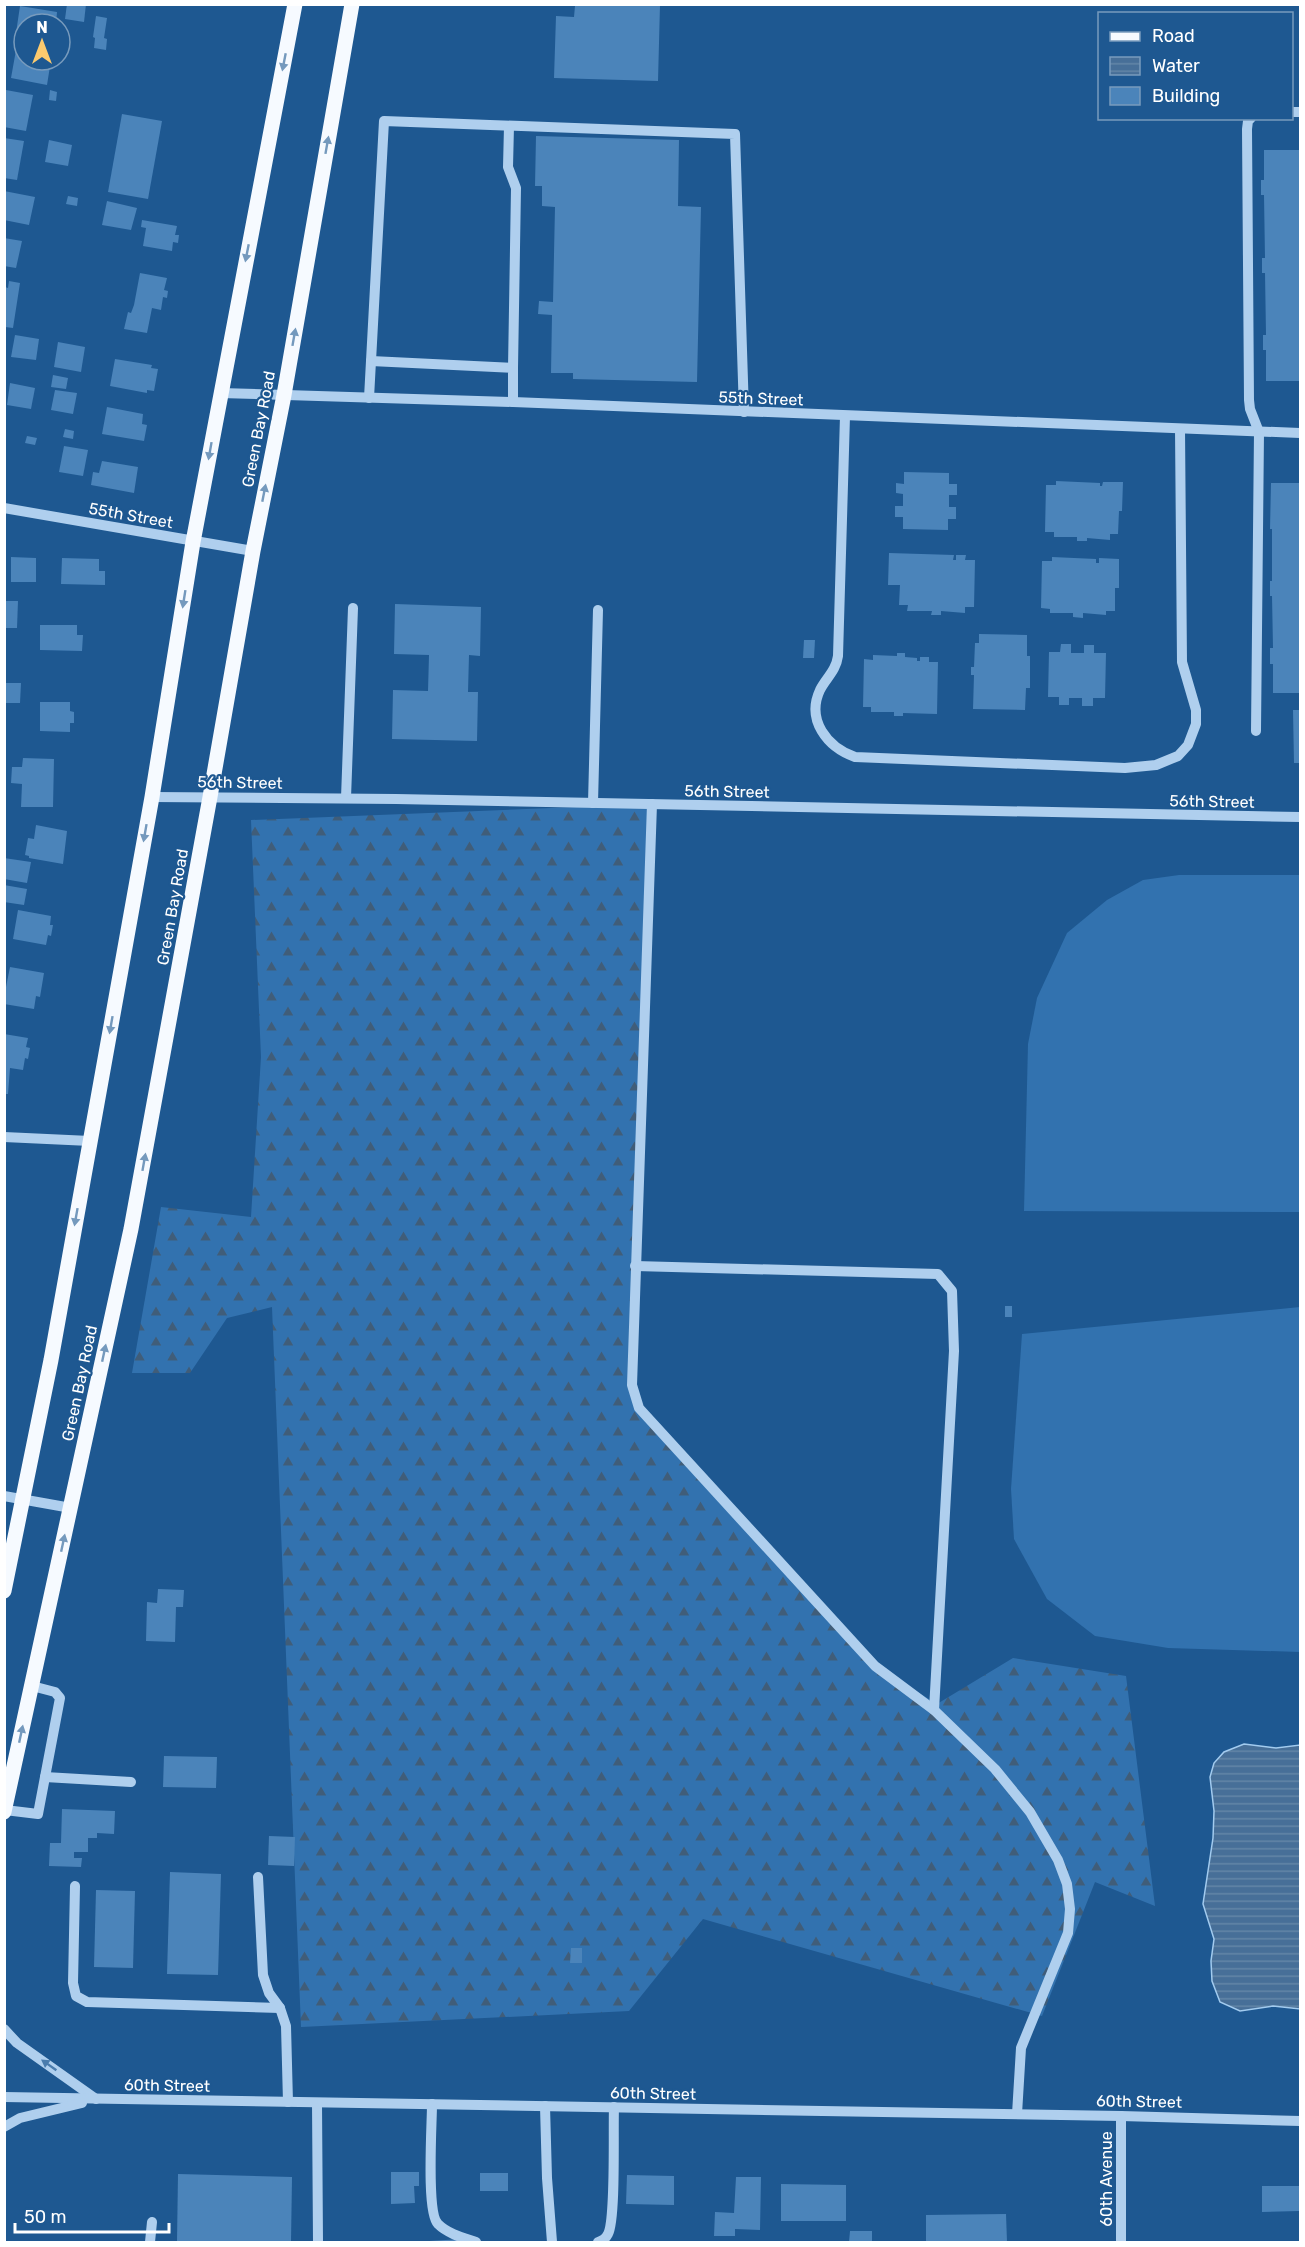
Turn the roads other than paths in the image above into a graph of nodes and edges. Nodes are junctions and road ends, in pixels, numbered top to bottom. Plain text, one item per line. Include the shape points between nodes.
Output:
1 (295, 4) edge
2 (351, 4) edge
3 (1249, 120) edge
4 (508, 126) junction
5 (371, 361) junction
6 (513, 368) junction
7 (220, 393) junction
8 (284, 395) junction
9 (369, 398) junction
10 (513, 402) junction
11 (744, 412) junction
12 (845, 416) junction
13 (1180, 429) junction
14 (1259, 432) junction
15 (1300, 433) edge
16 (4, 508) edge
17 (193, 542) junction
18 (253, 551) junction
19 (353, 608) dead end
20 (598, 610) dead end
21 (1256, 731) dead end
22 (152, 797) junction
23 (210, 797) junction
24 (346, 798) junction
25 (593, 803) junction
26 (652, 804) junction
27 (1300, 817) edge
28 (4, 1137) edge
29 (90, 1141) junction
30 (635, 1266) junction
31 (4, 1496) edge
32 (23, 1499) junction
33 (71, 1508) junction
34 (4, 1590) edge
35 (32, 1686) junction
36 (934, 1710) junction
37 (45, 1777) junction
38 (131, 1782) dead end
39 (5, 1811) edge
40 (258, 1877) dead end
41 (75, 1887) dead end
42 (280, 2008) junction
43 (4, 2029) edge
44 (4, 2097) edge
45 (97, 2099) junction
46 (288, 2102) junction
47 (317, 2103) junction
48 (432, 2104) junction
49 (545, 2106) junction
50 (614, 2107) junction
51 (1017, 2114) junction
52 (1121, 2116) junction
53 (1300, 2121) edge
54 (4, 2127) edge
55 (153, 2222) dead end
56 (150, 2242) edge
57 (318, 2242) edge
58 (476, 2242) edge
59 (545, 2242) edge
60 (553, 2242) edge
61 (598, 2242) edge
62 (1121, 2242) edge

1 -> 7 main road, Green Bay Road
8 -> 2 main road, Green Bay Road
3 - 14 street via 1249,400
4 - 5 street via 384,121
4 - 6 street via 508,167 516,188
4 - 11 street via 735,134
5 - 6 street
5 - 9 street
6 - 10 street
7 - 8 street, 55th Street
7 -> 17 main road, Green Bay Road
8 - 9 street, 55th Street
18 -> 8 main road, Green Bay Road
9 - 10 street, 55th Street
10 - 11 street, 55th Street
11 - 12 street, 55th Street
12 - 13 street, 55th Street
12 - 13 street via 838,656 832,674 820,690 816,710 820,730 843,753 855,757 1141,768 1178,756 1188,745 1196,724 1196,710 1182,662
13 - 14 street, 55th Street
14 - 15 street, 55th Street
14 - 21 street
16 - 17 street, 55th Street
17 - 18 street, 55th Street
17 -> 22 main road, Green Bay Road
18 - 23 main road, Green Bay Road
19 - 24 street
20 - 25 street
22 - 23 street, 56th Street
22 -> 29 main road, Green Bay Road
23 - 24 street, 56th Street
33 -> 23 main road, Green Bay Road via 131,1229
24 - 25 street, 56th Street
25 - 26 street, 56th Street
26 - 27 street, 56th Street
26 - 30 street
28 - 29 street
29 -> 32 main road, Green Bay Road
30 - 36 street via 632,1385 639,1408 875,1666
30 - 36 street via 938,1274 952,1291 954,1351
31 - 32 street
32 - 33 street
32 - 34 main road, Green Bay Road
35 -> 33 main road, Green Bay Road
35 - 37 street via 55,1692 60,1698
39 -> 35 main road, Green Bay Road
36 - 51 street via 995,1769 1030,1812 1067,1884 1068,1933 1022,2048
37 - 38 street
37 - 39 street via 38,1814
40 - 42 street via 263,1975
41 - 42 street via 72,1983 76,1996 87,2002
42 - 46 street via 286,2026
45 -> 43 street via 17,2043
44 - 45 street, 60th Street
45 - 46 street, 60th Street
45 - 54 street via 20,2118
46 - 47 street, 60th Street
47 - 48 street, 60th Street
47 - 57 street
48 - 49 street, 60th Street
48 - 58 street via 431,2190 436,2223
49 - 50 street, 60th Street
49 - 60 street
50 - 51 street, 60th Street
50 - 61 street via 612,2211 609,2234
51 - 52 street, 60th Street
52 - 53 street, 60th Street
52 - 62 street, 60th Avenue
55 - 56 street
59 - 60 street

